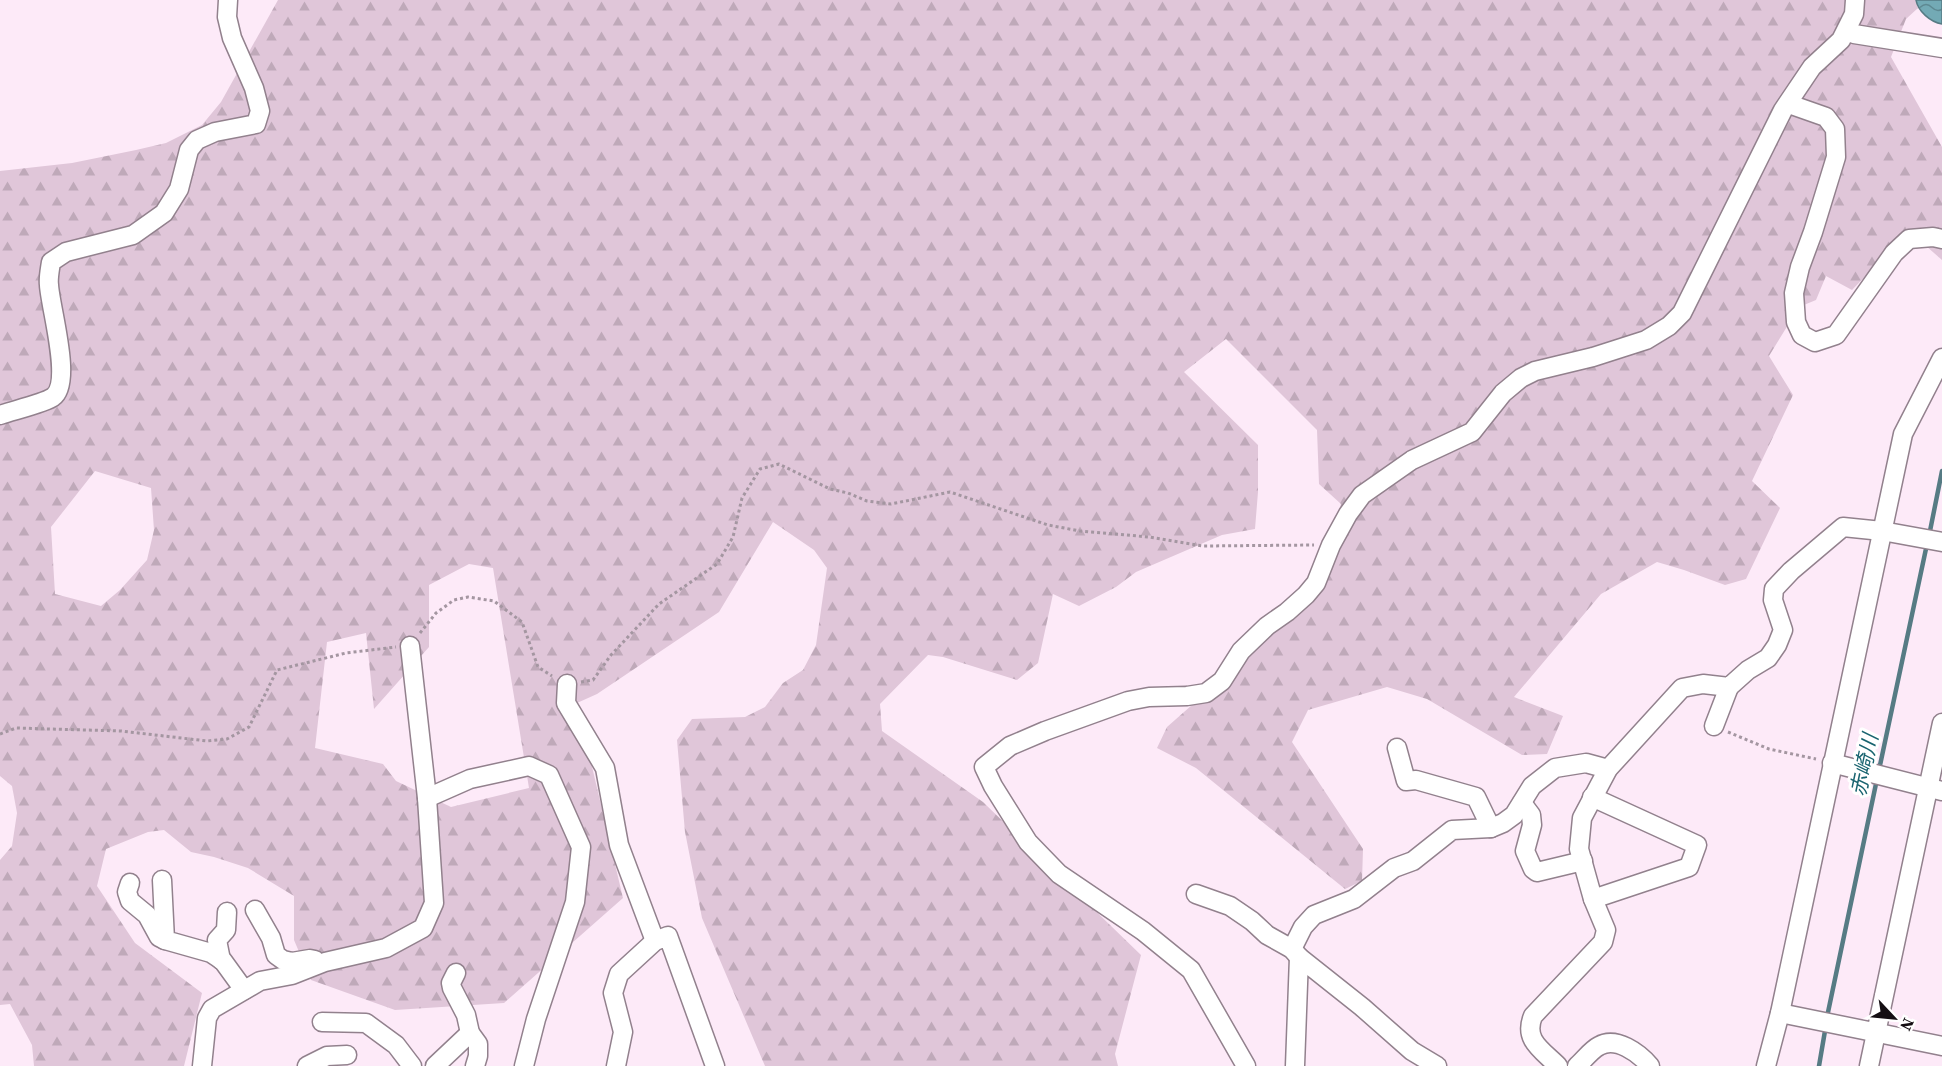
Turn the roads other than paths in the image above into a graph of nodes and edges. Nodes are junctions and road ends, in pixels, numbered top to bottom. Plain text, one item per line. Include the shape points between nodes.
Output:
1 (228, 0) edge
2 (1855, 0) edge
3 (1854, 34) dead end
4 (1942, 48) edge
5 (1788, 104) junction
6 (1942, 239) edge
7 (1942, 358) edge
8 (0, 415) edge
9 (1882, 531) junction
10 (1942, 542) edge
11 (410, 646) road end
12 (567, 684) road end
13 (1729, 687) junction
14 (1942, 723) edge
15 (1714, 726) road end
16 (1397, 748) dead end
17 (1832, 763) junction
18 (1608, 769) junction
19 (1935, 790) edge
20 (1592, 797) junction
21 (427, 798) junction
22 (1522, 803) junction
23 (1491, 828) junction
24 (1583, 861) junction
25 (162, 880) dead end
26 (130, 883) dead end
27 (1196, 894) dead end
28 (1593, 899) junction
29 (255, 910) dead end
30 (227, 912) dead end
31 (165, 940) junction
32 (655, 941) junction
33 (1295, 953) junction
34 (221, 960) junction
35 (325, 962) junction
36 (456, 973) dead end
37 (244, 990) junction
38 (1780, 1013) junction
39 (322, 1022) dead end
40 (470, 1033) junction
41 (1877, 1033) junction
42 (1942, 1046) edge
43 (347, 1055) dead end
44 (202, 1066) edge
45 (307, 1066) edge
46 (412, 1066) edge
47 (435, 1066) edge
48 (475, 1066) edge
49 (524, 1066) edge
50 (616, 1066) edge
51 (715, 1066) edge
52 (1246, 1066) edge
53 (1295, 1066) edge
54 (1436, 1066) edge
55 (1558, 1066) edge
56 (1577, 1066) edge
57 (1650, 1066) edge
58 (1766, 1066) edge
59 (1869, 1066) edge

1 - 8 street via 232,38 260,111 256,124 215,132 197,140 189,150 178,189 164,213 133,235 66,252 51,262 48,285 56,318 59,389 53,397
2 - 5 street via 1854,14 1841,40 1812,67
3 - 4 street
5 - 6 street via 1826,117 1835,129 1836,156 1794,293 1796,322 1802,335 1815,342 1836,335 1894,253 1909,239
5 - 52 street via 1682,313 1669,327 1646,340 1521,378 1503,393 1472,432 1412,460 1362,495 1331,545 1316,583 1241,651 1222,681 1206,693 1128,701 1010,746 984,767 1028,842 1059,874 1143,931 1191,970
7 - 9 street via 1903,434
9 - 10 street
9 - 13 street via 1843,527 1791,571 1774,589 1773,600 1783,630 1777,645 1768,658
9 - 17 street
11 - 21 street
12 - 32 street via 566,703 605,768 619,845
13 - 15 street
13 - 18 street via 1703,684 1682,688
14 - 19 street
16 - 23 street via 1406,781 1416,780 1476,797
17 - 19 street
17 - 38 street
18 - 20 street
18 - 22 street via 1586,763 1555,768 1532,786
19 - 41 street
20 - 24 street via 1582,818 1579,849
20 - 28 street via 1697,845 1689,867
21 - 35 street via 434,903 423,928 386,948
21 - 49 street via 470,779 529,766 549,775 581,847 575,902
22 - 23 street via 1514,815
22 - 24 street via 1532,815 1525,851 1533,869 1537,872
23 - 33 street via 1452,830 1354,899 1314,915 1303,927
24 - 28 street
25 - 31 street
26 - 31 street via 130,901 147,915 159,937
27 - 33 street via 1230,906
28 - 55 street via 1606,930 1603,942 1533,1016 1528,1027 1531,1038
29 - 35 street via 276,955 292,962
30 - 34 street via 226,930 217,940
31 - 34 street via 211,953
32 - 50 street via 619,974 613,993 623,1032
32 - 51 street via 668,936
33 - 53 street
33 - 54 street via 1412,1051
34 - 37 street
35 - 37 street via 260,981
36 - 40 street via 451,983
37 - 44 street via 212,1009 207,1018
38 - 41 street
38 - 58 street
39 - 46 street via 366,1023 396,1045
40 - 47 street
40 - 48 street via 478,1044
41 - 42 street
41 - 59 street
43 - 45 street via 327,1056
56 - 57 street via 1599,1045 1613,1044 1630,1049

